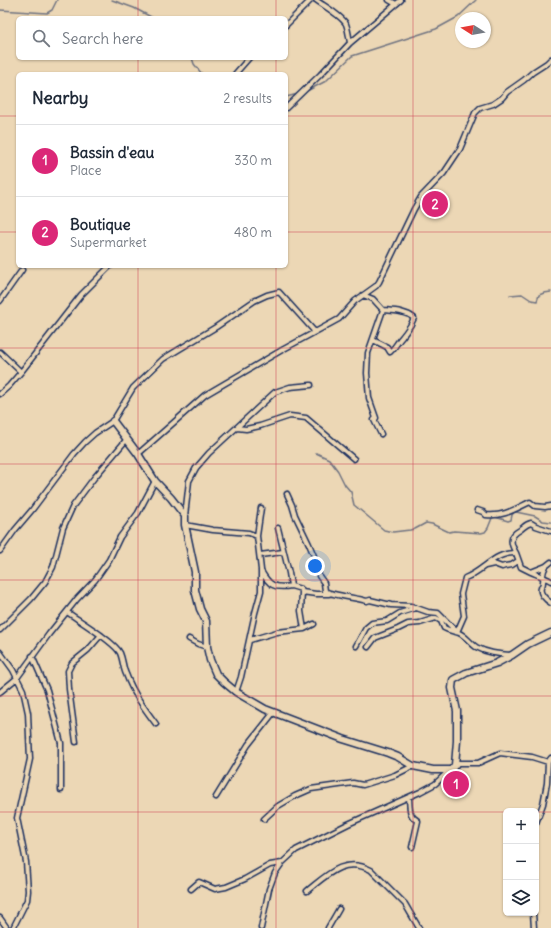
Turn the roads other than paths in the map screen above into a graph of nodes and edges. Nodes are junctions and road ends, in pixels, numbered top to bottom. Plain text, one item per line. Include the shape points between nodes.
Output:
1 (311, 0) edge
2 (316, 0) edge
3 (388, 0) edge
4 (401, 0) edge
5 (396, 4) junction
6 (288, 22) edge
7 (350, 43) junction
8 (551, 59) edge
9 (247, 60) edge
10 (237, 72) edge
11 (288, 106) edge
12 (108, 268) edge
13 (22, 270) dead end
14 (363, 296) junction
15 (0, 301) edge
16 (383, 310) junction
17 (315, 332) junction
18 (372, 340) junction
19 (0, 352) edge
20 (21, 372) junction
21 (311, 385) dead end
22 (0, 394) edge
23 (113, 422) junction
24 (237, 428) junction
25 (382, 434) dead end
26 (127, 439) junction
27 (138, 454) junction
28 (354, 459) dead end
29 (155, 481) junction
30 (287, 494) dead end
31 (551, 506) edge
32 (261, 508) dead end
33 (477, 510) dead end
34 (185, 516) junction
35 (185, 525) junction
36 (278, 528) dead end
37 (551, 531) edge
38 (257, 536) junction
39 (0, 551) edge
40 (283, 552) junction
41 (516, 553) junction
42 (260, 555) junction
43 (518, 561) junction
44 (551, 562) edge
45 (485, 566) junction
46 (546, 566) junction
47 (261, 570) junction
48 (531, 572) junction
49 (542, 575) junction
50 (551, 581) edge
51 (291, 586) junction
52 (302, 592) junction
53 (329, 594) junction
54 (551, 603) edge
55 (416, 608) junction
56 (67, 612) junction
57 (314, 624) dead end
58 (304, 629) junction
59 (0, 630) edge
60 (457, 632) junction
61 (551, 633) edge
62 (101, 635) junction
63 (189, 639) dead end
64 (250, 640) junction
65 (207, 646) junction
66 (356, 646) dead end
67 (368, 647) dead end
68 (0, 652) edge
69 (32, 656) junction
70 (512, 656) junction
71 (17, 678) junction
72 (0, 692) edge
73 (236, 692) junction
74 (274, 712) junction
75 (156, 724) dead end
76 (76, 742) dead end
77 (550, 760) edge
78 (413, 766) junction
79 (453, 768) junction
80 (61, 790) dead end
81 (216, 797) dead end
82 (409, 797) junction
83 (539, 815) edge
84 (264, 819) dead end
85 (412, 847) dead end
86 (282, 863) junction
87 (191, 889) dead end
88 (307, 891) dead end
89 (339, 909) dead end
90 (532, 916) edge
91 (0, 918) edge
92 (7, 928) edge
93 (13, 928) edge
94 (261, 928) edge
95 (328, 928) edge
96 (419, 928) edge
97 (534, 928) edge

1 - 6 street
2 - 7 street via 345,22
3 - 5 street
4 - 5 street
5 - 7 street
7 - 11 street
8 - 14 street via 502,98 475,113 460,149 444,173 414,208 379,282
9 - 10 street
12 - 20 street via 81,295
13 - 15 street
14 - 16 street via 373,299
14 - 17 street via 339,319
16 - 18 street
16 - 18 street via 409,314 414,318 409,330 390,352 387,347
17 - 23 street via 279,292 267,295 163,359 133,388
17 - 27 street via 205,394
18 - 25 street via 368,353 367,384 376,418 374,420
19 - 20 street
20 - 22 street
21 - 24 street via 290,387 275,392
23 - 26 street
23 - 39 street via 90,437 74,454
24 - 28 street via 260,426 290,416 306,418
24 - 34 street via 209,453 194,472 189,481
26 - 27 street
26 - 59 street via 73,506 63,528 53,567 45,582
27 - 29 street
29 - 34 street
29 - 56 street via 138,513 120,537 109,560
30 - 53 street via 294,515 309,544 325,591
31 - 33 street via 535,506 530,502 505,514 486,516
32 - 38 street
34 - 35 street
35 - 38 street
35 - 65 street via 195,572 195,590 206,621
36 - 40 street
37 - 41 street via 531,523 516,531 511,543
38 - 42 street
40 - 42 street
40 - 51 street
41 - 43 street
41 - 45 street via 502,554
42 - 47 street
43 - 45 street via 502,567 494,564
43 - 48 street via 522,568
44 - 46 street
45 - 60 street via 465,578 461,594 464,616
46 - 48 street
46 - 49 street
47 - 51 street via 272,586
47 - 64 street via 261,591
48 - 49 street
49 - 50 street
49 - 54 street via 543,583 540,589
51 - 52 street via 301,589
52 - 53 street
52 - 58 street via 301,611
53 - 55 street
55 - 60 street via 439,614
55 - 66 street via 387,621 372,623 366,628
56 - 62 street
56 - 69 street
57 - 58 street
58 - 64 street via 277,632
60 - 67 street via 444,628 441,621 436,618 408,624 375,638
60 - 70 street via 475,646 492,654
61 - 70 street via 528,644
62 - 75 street via 120,653 133,690
62 - 76 street via 72,663 68,671
63 - 65 street
64 - 73 street
65 - 73 street via 216,674
68 - 71 street
69 - 71 street
69 - 80 street via 47,690 62,743
70 - 79 street via 453,680 458,741
71 - 72 street
71 - 93 street via 23,690 30,737 30,759 17,818 26,862 28,891 27,900
73 - 74 street
74 - 78 street via 393,755
74 - 81 street via 248,744
77 - 79 street via 500,753 478,763 458,762
77 - 83 street
78 - 79 street via 433,770
78 - 84 street via 395,775 363,785 353,783 311,788 278,806
79 - 82 street via 435,784
82 - 85 street via 410,813 413,819 418,821
82 - 86 street via 296,850
86 - 87 street via 270,865 226,887 215,889 199,882
86 - 94 street via 269,889
88 - 96 street via 346,865 366,867 405,904
89 - 95 street
90 - 97 street
91 - 92 street

